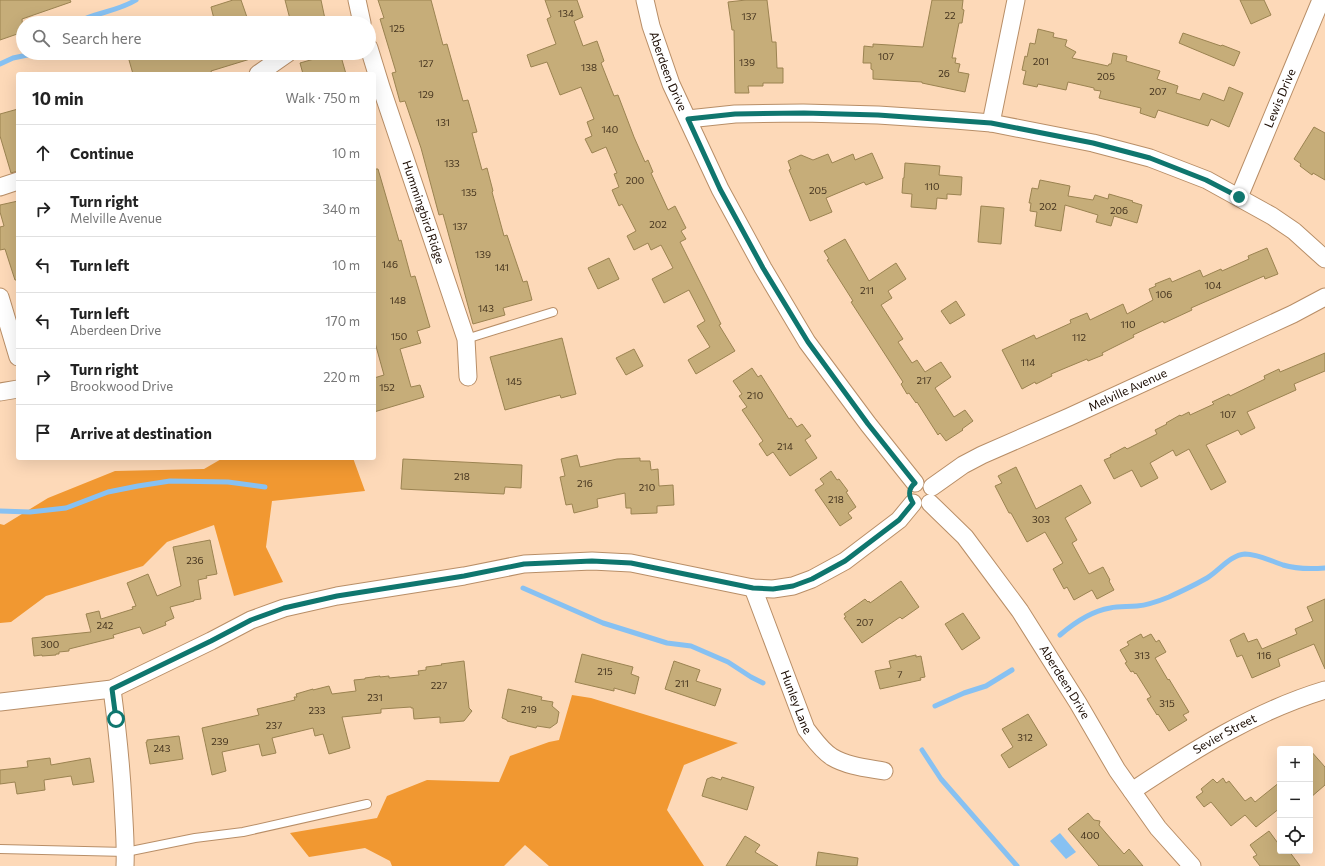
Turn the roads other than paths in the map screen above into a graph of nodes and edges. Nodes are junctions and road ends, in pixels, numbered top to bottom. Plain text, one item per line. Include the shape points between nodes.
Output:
1 (357, 0) edge
2 (645, 0) edge
3 (1016, 0) edge
4 (1321, 0) edge
5 (360, 16) edge
6 (278, 60) edge
7 (373, 60) edge
8 (261, 72) edge
9 (688, 119) junction
10 (991, 123) junction
11 (16, 182) edge
12 (0, 187) edge
13 (1239, 197) junction
14 (1325, 259) edge
15 (0, 297) edge
16 (1325, 297) edge
17 (553, 312) dead end
18 (466, 340) junction
19 (16, 350) edge
20 (468, 378) dead end
21 (16, 389) edge
22 (0, 392) edge
23 (925, 498) junction
24 (753, 588) junction
25 (112, 689) junction
26 (1325, 690) edge
27 (0, 702) edge
28 (884, 772) dead end
29 (1132, 791) junction
30 (367, 804) dead end
31 (0, 849) edge
32 (126, 859) edge
33 (1192, 866) edge

1 - 5 street
2 - 9 street, Aberdeen Drive via 671,84
3 - 10 street
4 - 13 street, Lewis Drive
6 - 8 street
7 - 18 street, Hummingbird Ridge
9 - 10 street via 735,114 804,113
9 - 23 street, Aberdeen Drive via 720,189 763,268 808,342 915,483 909,492 910,498
10 - 13 street via 1093,143 1150,158 1206,180
11 - 12 street
13 - 14 street via 1294,231
15 - 19 street
16 - 23 street, Melville Avenue via 1272,324 982,455 963,466
17 - 18 lane
18 - 20 street, Hummingbird Ridge
21 - 22 street
23 - 24 street, Melville Avenue via 845,561 812,579 793,586
23 - 29 street, Aberdeen Drive via 965,537 1020,612
24 - 25 street, Melville Avenue via 631,563 592,561 524,564 337,596 284,608 251,620
24 - 28 street, Hunley Lane via 806,729 832,757 848,764
25 - 27 street, Melville Avenue
25 - 32 street
26 - 29 street, Sevier Street via 1307,695 1250,720 1176,762
29 - 33 street, Aberdeen Drive via 1158,828
30 - 32 lane via 243,832 195,838
31 - 32 lane

